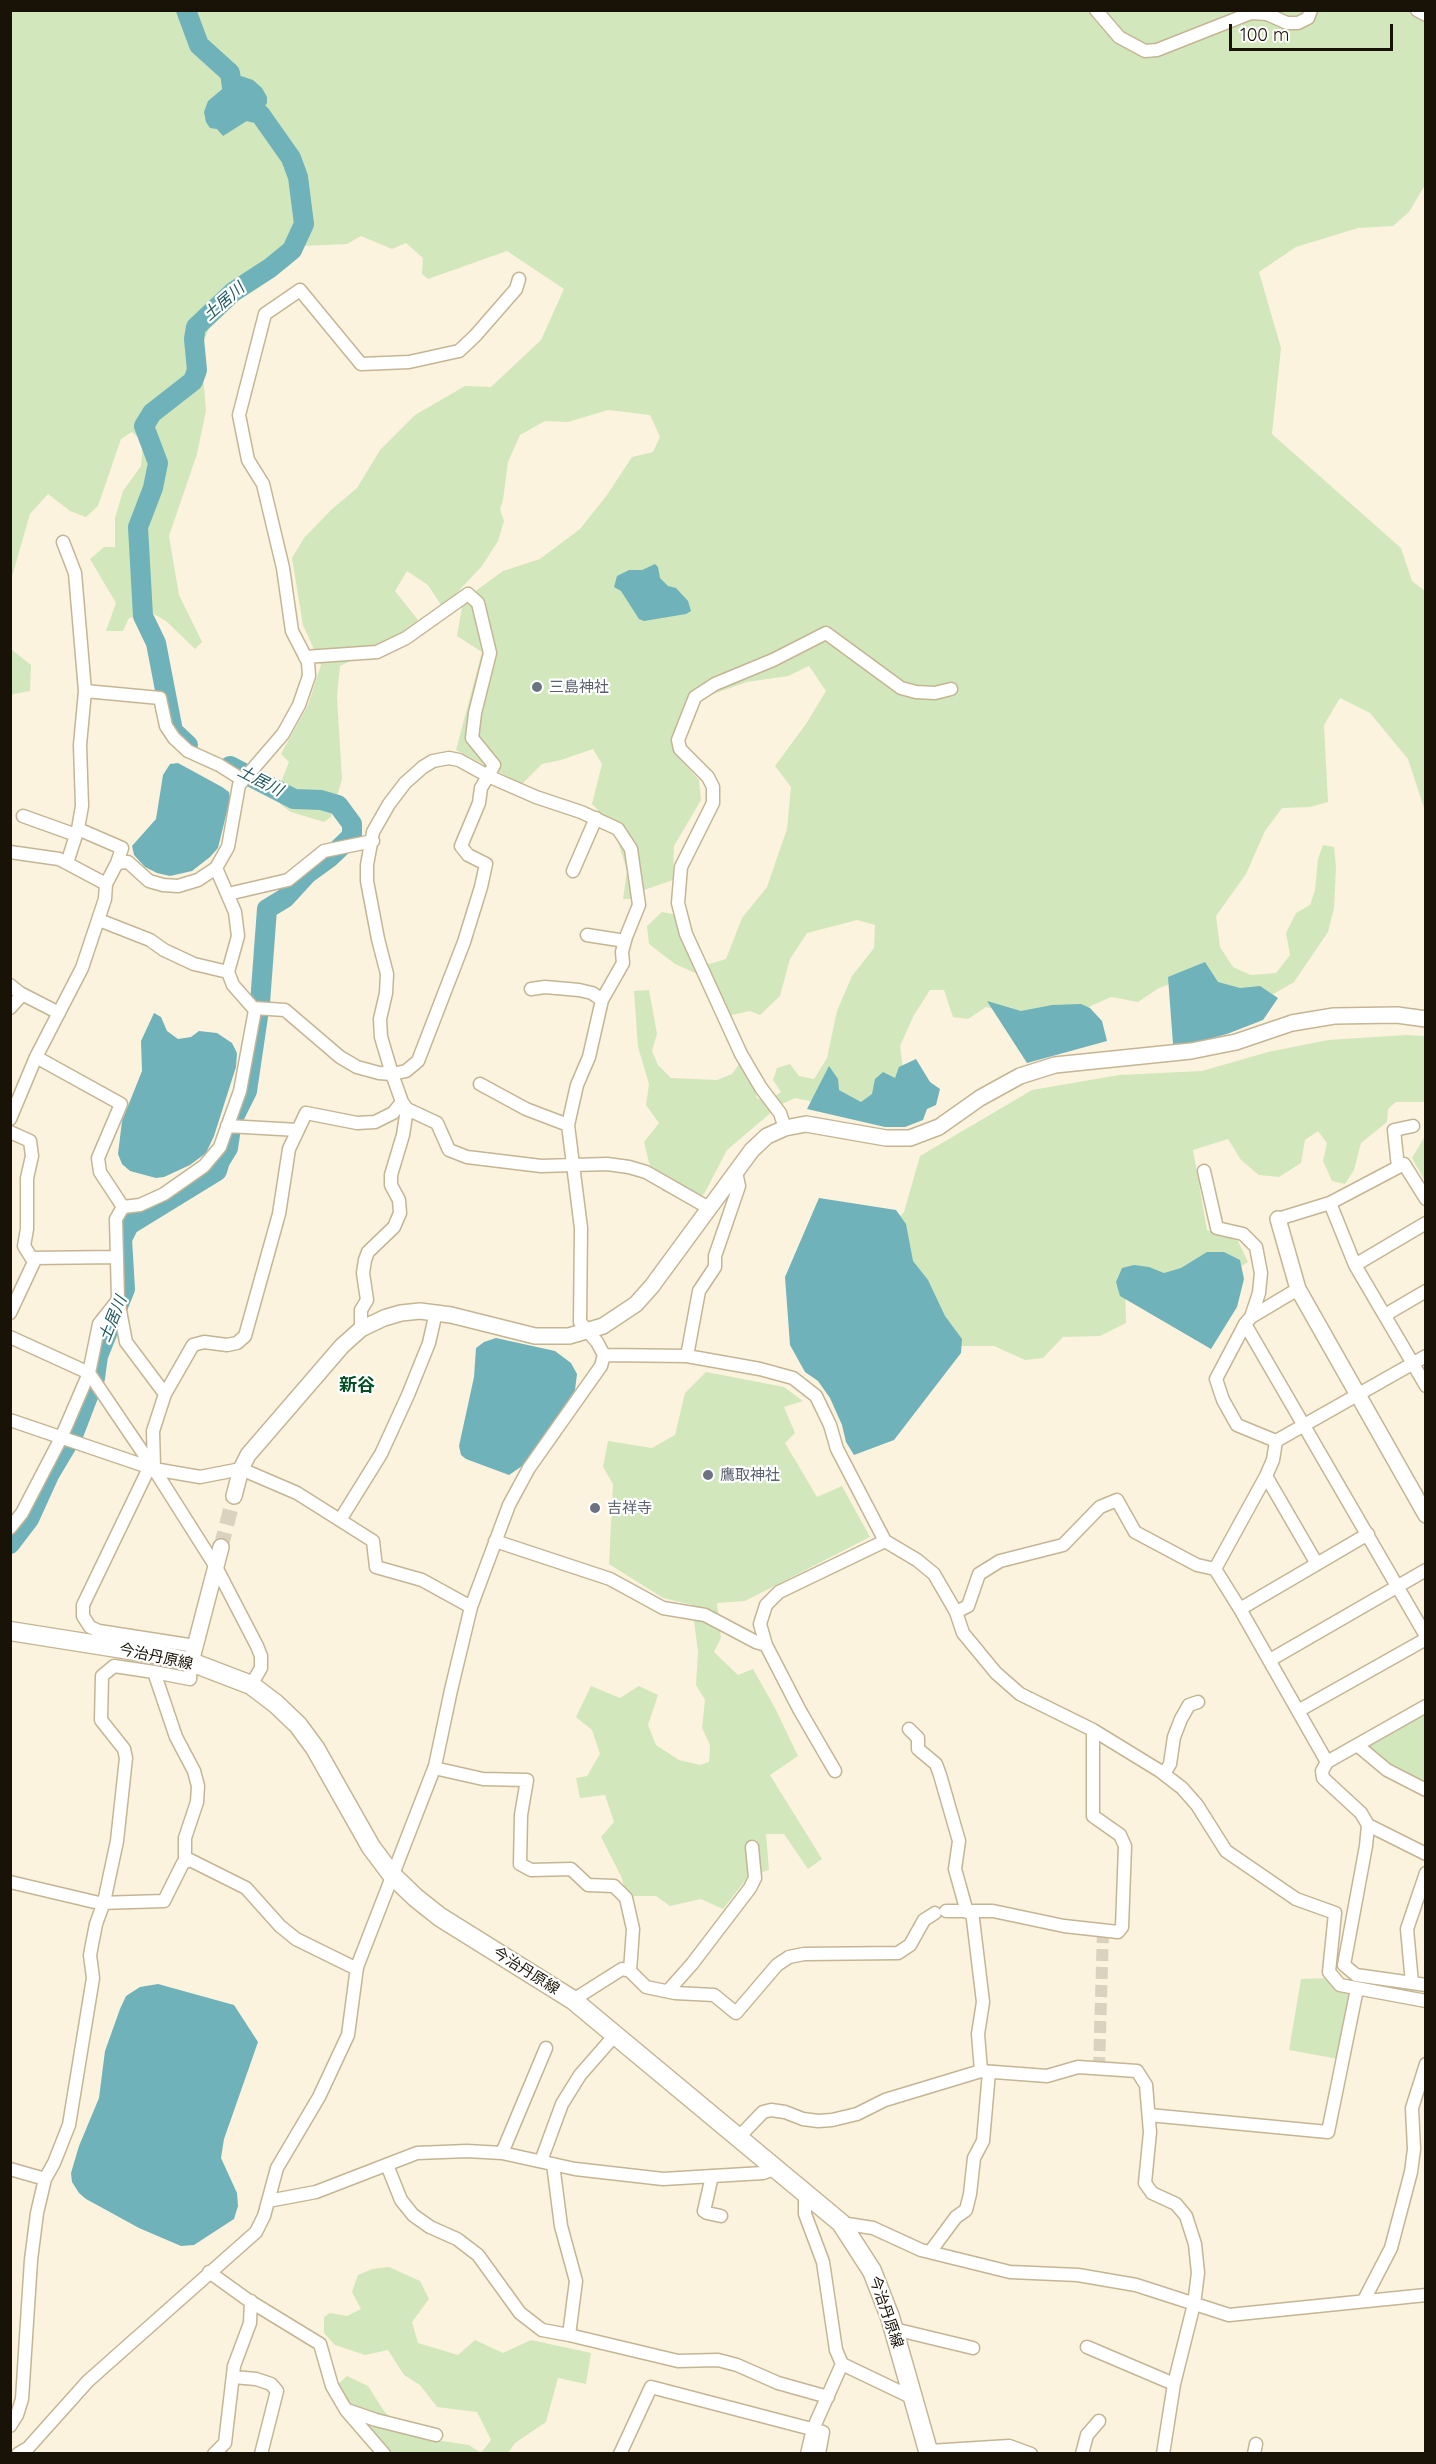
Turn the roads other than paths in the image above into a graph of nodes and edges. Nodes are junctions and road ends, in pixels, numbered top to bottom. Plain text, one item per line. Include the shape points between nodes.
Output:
1 (1096, 10) edge
2 (1311, 10) edge
3 (1417, 10) edge
4 (1425, 15) edge
5 (519, 279) dead end
6 (63, 542) dead end
7 (305, 657) junction
8 (951, 689) dead end
9 (85, 691) junction
10 (488, 776) junction
11 (243, 780) junction
12 (23, 816) dead end
13 (596, 818) junction
14 (77, 832) junction
15 (373, 841) junction
16 (10, 852) edge
17 (67, 863) junction
18 (117, 863) junction
19 (216, 868) junction
20 (573, 871) dead end
21 (106, 884) junction
22 (228, 894) junction
23 (99, 920) junction
24 (587, 935) dead end
25 (625, 941) junction
26 (228, 972) junction
27 (15, 989) edge
28 (531, 989) dead end
29 (602, 1000) junction
30 (10, 1008) edge
31 (254, 1008) junction
32 (59, 1013) junction
33 (1425, 1019) edge
34 (36, 1057) junction
35 (392, 1074) junction
36 (480, 1084) dead end
37 (405, 1105) junction
38 (10, 1119) edge
39 (568, 1125) junction
40 (227, 1126) junction
41 (1413, 1126) dead end
42 (785, 1128) junction
43 (298, 1130) junction
44 (10, 1132) edge
45 (574, 1166) junction
46 (1398, 1167) junction
47 (1204, 1171) dead end
48 (736, 1172) junction
49 (1425, 1199) edge
50 (1330, 1203) junction
51 (123, 1207) junction
52 (709, 1208) junction
53 (1278, 1219) joint
54 (1425, 1223) edge
55 (117, 1257) junction
56 (32, 1258) junction
57 (1355, 1265) junction
58 (1298, 1289) junction
59 (1425, 1291) edge
60 (118, 1300) junction
61 (436, 1312) junction
62 (10, 1313) edge
63 (1385, 1316) junction
64 (1248, 1320) junction
65 (361, 1329) junction
66 (588, 1331) junction
67 (10, 1337) edge
68 (604, 1355) junction
69 (687, 1356) junction
70 (1425, 1356) edge
71 (1413, 1364) junction
72 (89, 1373) junction
73 (1425, 1386) edge
74 (165, 1394) junction
75 (1358, 1395) junction
76 (10, 1420) edge
77 (1305, 1424) junction
78 (61, 1438) junction
79 (1276, 1441) junction
80 (152, 1468) junction
81 (241, 1469) junction
82 (1266, 1476) junction
83 (234, 1496) tunnel mouth
84 (1425, 1515) edge
85 (340, 1520) junction
86 (10, 1528) edge
87 (1368, 1534) junction
88 (495, 1541) junction
89 (885, 1541) junction
90 (221, 1547) tunnel mouth
91 (1317, 1564) junction
92 (216, 1567) junction
93 (1215, 1569) junction
94 (1425, 1570) edge
95 (1398, 1587) junction
96 (471, 1607) junction
97 (1240, 1609) junction
98 (956, 1612) junction
99 (10, 1631) edge
100 (1425, 1637) edge
101 (766, 1645) junction
102 (193, 1654) junction
103 (1270, 1660) junction
104 (154, 1672) junction
105 (251, 1685) junction
106 (1198, 1702) dead end
107 (1425, 1706) edge
108 (1298, 1711) junction
109 (909, 1729) dead end
110 (1093, 1730) junction
111 (1357, 1745) junction
112 (1327, 1762) junction
113 (434, 1768) junction
114 (835, 1771) dead end
115 (1164, 1774) junction
116 (1425, 1790) edge
117 (1368, 1825) junction
118 (752, 1847) dead end
119 (1425, 1854) edge
120 (185, 1862) junction
121 (1425, 1873) edge
122 (392, 1875) junction
123 (10, 1882) edge
124 (104, 1902) junction
125 (970, 1912) junction
126 (357, 1969) junction
127 (630, 1971) junction
128 (1412, 1983) junction
129 (1425, 1985) edge
130 (1357, 1989) junction
131 (668, 1991) junction
132 (573, 2000) junction
133 (1425, 2001) edge
134 (615, 2035) junction
135 (546, 2048) dead end
136 (1425, 2064) edge
137 (985, 2072) junction
138 (1149, 2115) junction
139 (739, 2137) junction
140 (502, 2154) junction
141 (547, 2163) junction
142 (387, 2165) junction
143 (777, 2168) junction
144 (10, 2169) edge
145 (712, 2176) junction
146 (45, 2179) junction
147 (805, 2192) junction
148 (268, 2201) junction
149 (721, 2216) dead end
150 (841, 2223) junction
151 (930, 2252) junction
152 (209, 2272) junction
153 (1425, 2295) edge
154 (1364, 2300) junction
155 (250, 2301) junction
156 (1194, 2304) junction
157 (894, 2329) junction
158 (569, 2335) junction
159 (1087, 2347) dead end
160 (973, 2348) dead end
161 (842, 2364) junction
162 (233, 2377) junction
163 (1174, 2384) junction
164 (828, 2397) junction
165 (913, 2398) junction
166 (346, 2409) junction
167 (1099, 2421) dead end
168 (10, 2426) edge
169 (813, 2429) junction
170 (436, 2435) dead end
171 (24, 2452) edge
172 (929, 2452) edge
173 (622, 2453) edge
174 (214, 2454) edge
175 (261, 2454) edge
176 (384, 2454) edge
177 (807, 2454) edge
178 (819, 2454) edge
179 (1031, 2454) edge
180 (1082, 2454) edge
181 (1163, 2454) edge

1 - 2 street via 1119,37 1145,51 1157,50 1251,13 1298,23 1308,18
3 - 4 street
5 - 7 street via 516,289 459,351 409,362 361,364 300,290 265,314 238,415 248,460 263,484 283,568 292,631
6 - 9 street via 75,573
7 - 10 street via 377,652 406,638 468,594 478,603 490,653 472,738 494,765
7 - 11 street via 309,676 290,722
8 - 42 street via 935,693 901,688 826,633 695,697 678,740 680,749 713,787 713,803 681,867 678,903 686,934 741,1054 780,1113
9 - 11 street via 160,698 166,726 174,738 188,751
9 - 14 street via 80,745 82,806
10 - 13 street
10 - 15 street via 459,760 433,761 405,783 389,804 378,820
10 - 35 street via 461,846 468,855 486,864 482,887 418,1061 406,1071
11 - 19 street via 239,784 228,847
12 - 14 street
13 - 20 street
13 - 25 street via 618,829 632,849 639,905
14 - 17 street
14 - 18 street via 122,848
15 - 22 street via 324,851 288,880
15 - 35 street via 367,881 387,974 380,1020
16 - 17 street
17 - 21 street
18 - 19 street via 128,862 149,880 178,886
18 - 21 street
19 - 22 street
21 - 23 street
22 - 26 street via 238,936
23 - 26 street via 150,940 194,964
23 - 32 street via 82,968
24 - 25 street
25 - 29 street via 623,963
26 - 31 street via 233,985
27 - 30 street via 20,997
27 - 32 street
28 - 29 street via 579,990
29 - 39 street
31 - 35 street via 285,1010 340,1057 357,1067
31 - 40 street via 240,1091
32 - 34 street
33 - 42 street via 1397,1015 1334,1016 1292,1023 1236,1042 1191,1051 1055,1065 1020,1076 939,1127 910,1138 886,1138 806,1124
34 - 38 street
34 - 51 street via 121,1104 98,1158 100,1173
35 - 37 street
36 - 39 street
37 - 43 street via 375,1122 357,1124 306,1113
37 - 45 street via 437,1123 449,1150 467,1157
37 - 65 street via 403,1135 391,1175 400,1213 394,1227 368,1252 365,1260 367,1300 361,1310
39 - 45 street
40 - 43 street
40 - 51 street via 220,1147 204,1166 164,1194 140,1205
41 - 46 street via 1394,1130
42 - 48 street via 767,1136
43 - 74 street via 289,1149 279,1214 245,1336 227,1345 193,1345
44 - 56 street via 30,1141 24,1246
45 - 52 street via 607,1164 646,1172
45 - 66 street via 581,1228 580,1322
46 - 49 street via 1404,1164
46 - 50 street
47 - 64 street via 1217,1228 1243,1234 1256,1247 1261,1273 1259,1293
48 - 52 street
48 - 69 street via 739,1186 715,1256 715,1267 699,1291
50 - 53 street
50 - 57 street
51 - 55 street via 116,1219
52 - 66 street via 636,1304 612,1321
53 - 58 street
54 - 57 street
55 - 56 street
55 - 60 street
56 - 62 street via 34,1262
57 - 63 street
58 - 64 street
58 - 75 street
59 - 63 street
60 - 72 street via 99,1324
60 - 74 street via 126,1342
61 - 65 street via 401,1313
61 - 66 street via 535,1336
61 - 85 street via 429,1343 381,1454
63 - 71 street
64 - 77 street
64 - 79 street via 1216,1379 1237,1425
65 - 81 street via 258,1442
66 - 68 street
67 - 72 street
68 - 69 street
68 - 88 street via 601,1366 529,1468
69 - 89 street via 793,1378 816,1396 837,1449
70 - 71 street
71 - 73 street
71 - 75 street
72 - 78 street
72 - 80 street
74 - 80 street via 153,1431
75 - 77 street
75 - 84 street
76 - 78 street
77 - 79 street
77 - 87 street
78 - 80 street
78 - 86 street via 22,1513
79 - 82 street
80 - 81 street via 200,1477
80 - 92 street
80 - 102 street via 83,1605 83,1616 90,1627 99,1631
81 - 83 street
81 - 85 street via 297,1493
82 - 91 street
82 - 93 street
85 - 96 street via 373,1541 376,1567 422,1580
87 - 91 street
87 - 95 street
88 - 96 street
88 - 101 street via 610,1579 663,1608 705,1615
89 - 98 street via 934,1574
89 - 101 street via 779,1592 766,1605 760,1623
90 - 92 street
91 - 97 street
92 - 102 street
92 - 105 street via 261,1656 261,1668
93 - 97 street
93 - 98 street via 1197,1564 1135,1532 1117,1500 1100,1508 1063,1545 1000,1561 979,1575 968,1606
94 - 95 street
95 - 100 street
95 - 103 street
96 - 113 street
97 - 103 street
98 - 110 street via 963,1633 996,1673 1020,1694
99 - 102 main road, 今治丹原線 via 155,1654
100 - 108 street
101 - 114 street
102 - 104 street via 190,1679
102 - 105 main road, 今治丹原線
103 - 108 street
104 - 120 street via 198,1786 184,1839
104 - 124 street via 114,1666 102,1676 101,1720 124,1749 126,1758 117,1840
105 - 122 main road, 今治丹原線 via 284,1711 315,1748 371,1847
106 - 115 street via 1189,1706 1181,1719
107 - 111 street
108 - 112 street
109 - 125 street via 918,1738 918,1749 936,1764 940,1775 959,1841 955,1869
110 - 115 street
110 - 125 street via 1094,1816 1120,1835 1125,1846 1122,1927 1118,1932 1064,1926 993,1911
111 - 112 street
111 - 116 street via 1387,1770
112 - 117 street via 1323,1778 1361,1812
113 - 122 street
113 - 127 street via 483,1779 527,1780 521,1815 520,1864 531,1870 571,1869 588,1885 614,1886 626,1898 633,1929
115 - 130 street via 1197,1805 1226,1851 1296,1899 1335,1913 1329,1972 1340,1985
117 - 119 street
117 - 128 street via 1344,1965 1356,1975
118 - 131 street via 755,1878 750,1888
120 - 124 street via 164,1901
120 - 126 street via 190,1860 246,1888 296,1939
121 - 128 street via 1407,1929
122 - 126 street
122 - 132 main road, 今治丹原線 via 440,1917
123 - 124 street
124 - 146 street via 90,1955 93,1978 69,2125
125 - 131 street via 941,1912 924,1920 910,1945 898,1953 789,1957 777,1965 736,2013 714,1995
125 - 137 street via 983,2002 978,2034
126 - 148 street via 348,2035 319,2097 276,2168
127 - 131 street via 646,1987
127 - 132 street via 622,1969
128 - 129 street
130 - 133 street
130 - 138 street via 1328,2132
132 - 134 main road, 今治丹原線
134 - 139 main road, 今治丹原線
134 - 141 street via 580,2075 562,2104
135 - 140 street
136 - 154 street via 1412,2108 1411,2172 1391,2248
137 - 138 street via 1047,2076 1078,2067 1137,2071 1146,2085
137 - 139 street via 885,2100 857,2114 832,2120 763,2112
137 - 151 street via 983,2141 974,2158 966,2210 956,2217
138 - 156 street via 1145,2183 1152,2193 1176,2204 1186,2216 1195,2244 1198,2273
139 - 143 main road, 今治丹原線
140 - 141 street
140 - 142 street via 417,2153
141 - 145 street via 645,2179
141 - 158 street via 576,2281
142 - 148 street via 316,2192
142 - 158 street via 401,2200 413,2215 478,2255 520,2313 542,2330
143 - 145 street via 763,2173
143 - 147 main road, 今治丹原線
144 - 146 street
145 - 149 street via 705,2211
146 - 168 street via 31,2260 22,2399
147 - 150 main road, 今治丹原線
147 - 161 street via 805,2214 823,2262 836,2350
148 - 152 street via 256,2232
150 - 151 street via 873,2228
150 - 157 main road, 今治丹原線 via 872,2271
151 - 156 street via 1010,2272 1078,2275 1136,2285
152 - 155 street
152 - 171 street via 88,2381
153 - 154 street
154 - 156 street via 1228,2315
155 - 162 street via 250,2323
155 - 166 street via 320,2344 332,2386
156 - 163 street
157 - 160 street
157 - 165 main road, 今治丹原線
158 - 164 street via 678,2361 718,2360
159 - 163 street
161 - 164 street
161 - 165 street
162 - 174 street via 225,2443
162 - 175 street via 256,2379 271,2384 277,2391
163 - 181 street
164 - 169 street
165 - 172 main road, 今治丹原線
166 - 170 street
166 - 176 street
167 - 180 street via 1087,2435
169 - 173 street via 651,2387
169 - 177 street
169 - 178 street via 823,2432
172 - 179 street via 1009,2446

